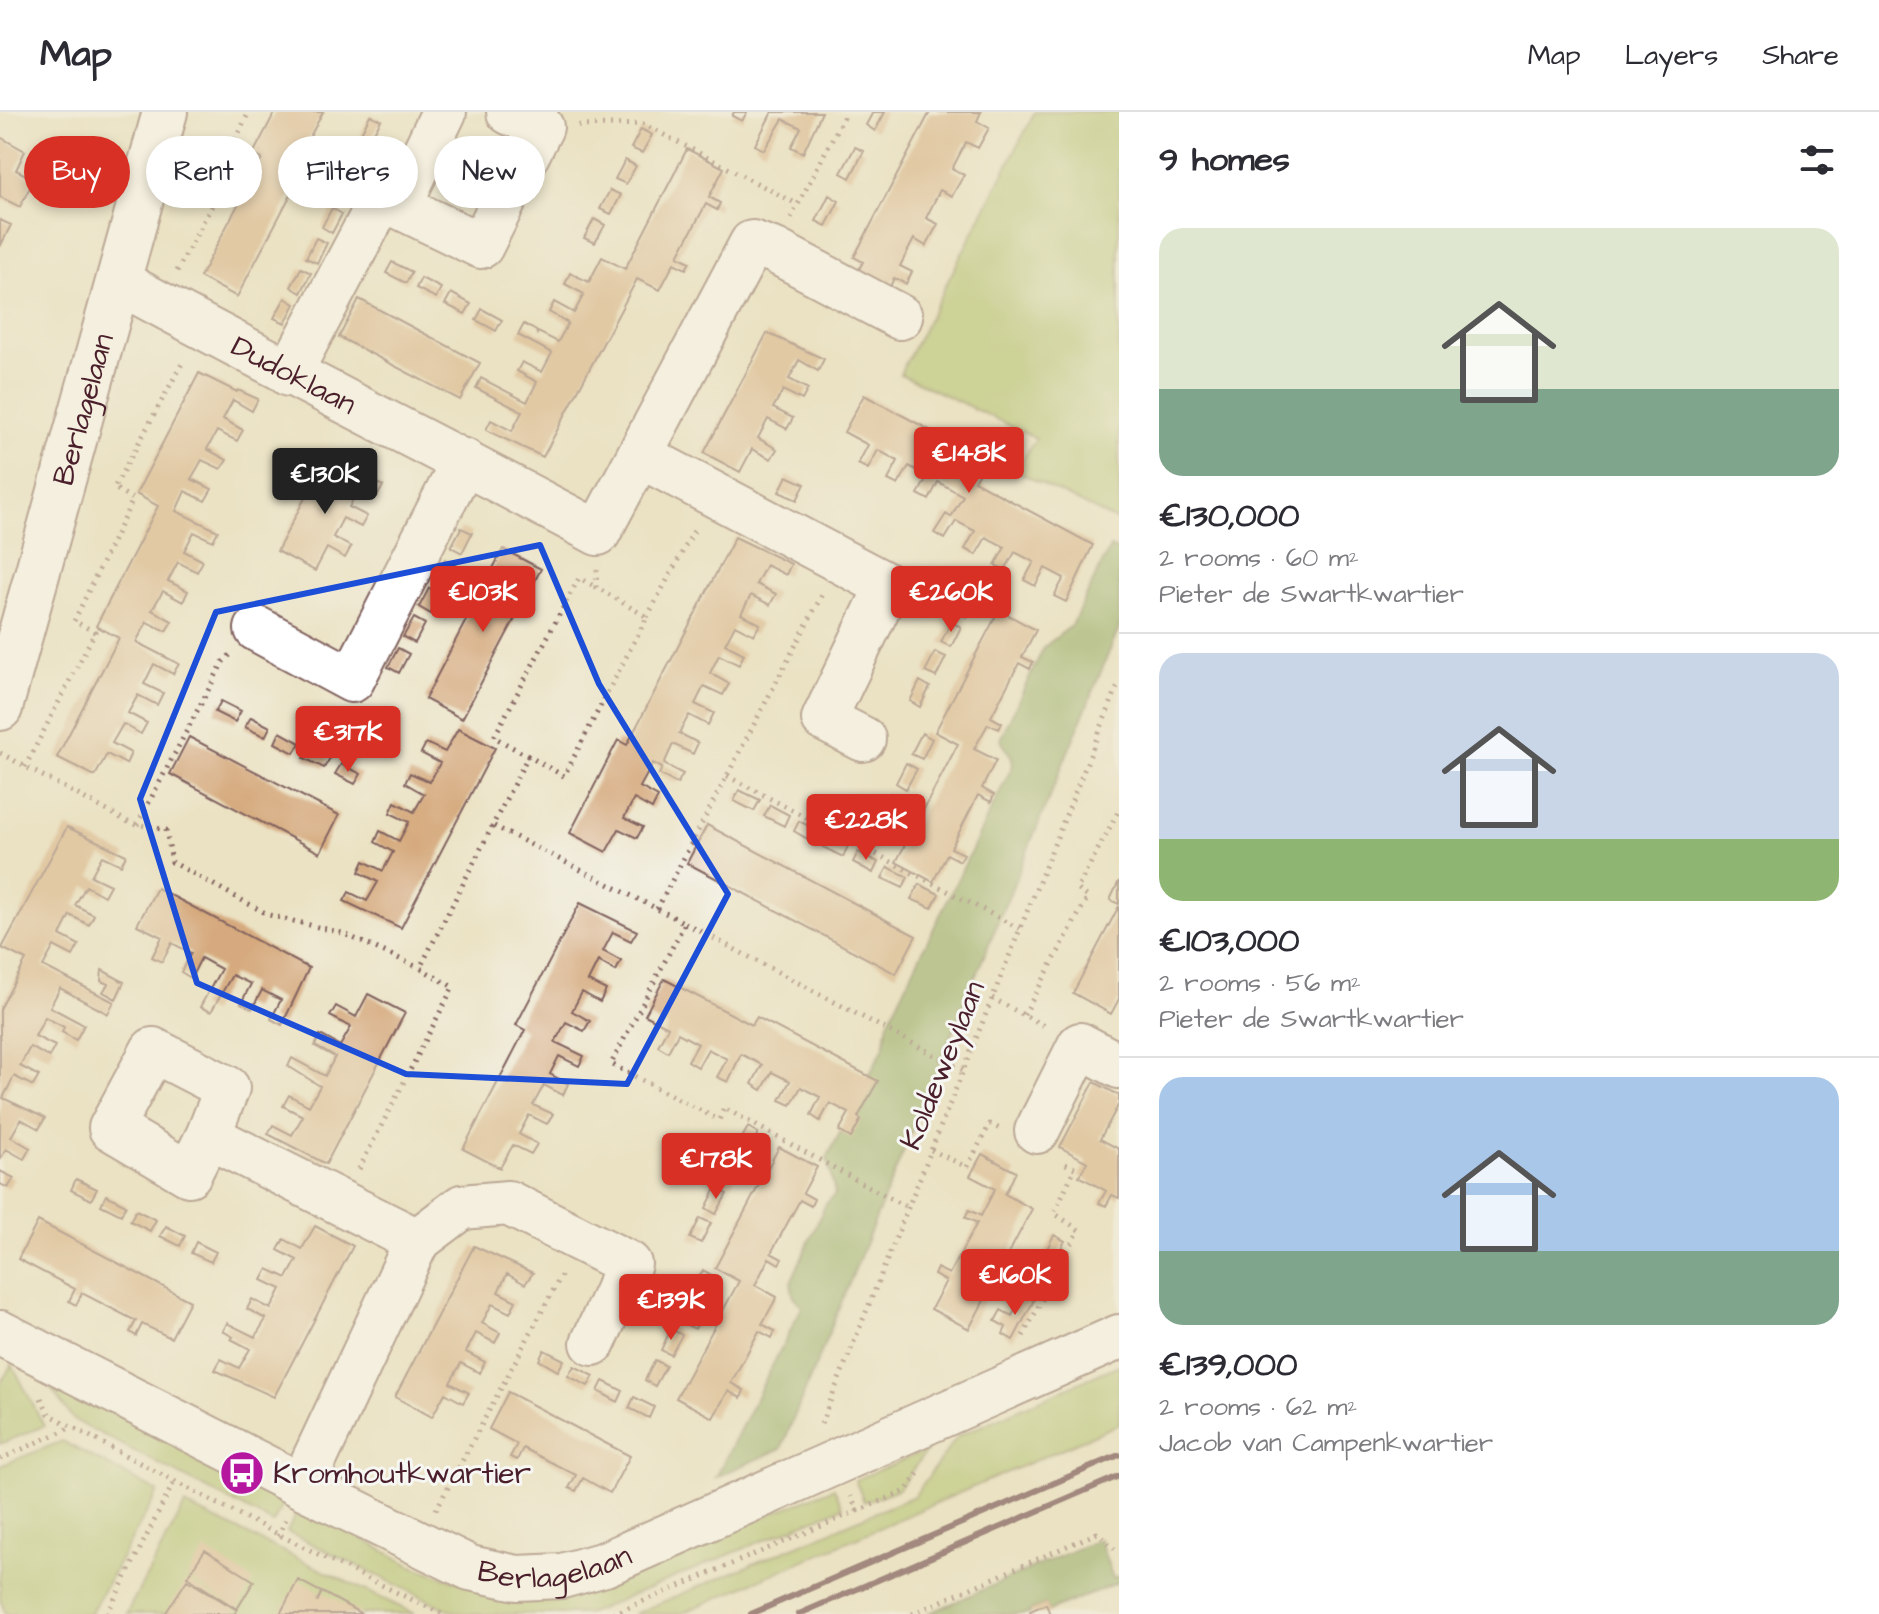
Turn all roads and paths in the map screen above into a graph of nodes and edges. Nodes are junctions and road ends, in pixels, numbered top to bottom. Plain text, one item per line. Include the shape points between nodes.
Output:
1 (165, 112) edge
2 (249, 112) edge
3 (444, 112) edge
4 (846, 112) edge
5 (525, 120) edge
6 (418, 166) edge
7 (797, 204) junction
8 (377, 208) edge
9 (403, 208) edge
10 (775, 251) junction
11 (119, 282) junction
12 (159, 304) junction
13 (900, 317) dead end
14 (201, 327) junction
15 (289, 374) junction
16 (641, 456) junction
17 (464, 461) junction
18 (714, 494) junction
19 (598, 533) junction
20 (839, 561) junction
21 (596, 587) junction
22 (647, 617) junction
23 (257, 629) joint
24 (1119, 683) edge
25 (0, 708) edge
26 (863, 739) dead end
27 (0, 753) edge
28 (528, 756) junction
29 (25, 767) junction
30 (727, 776) junction
31 (1119, 810) edge
32 (137, 825) junction
33 (494, 826) junction
34 (657, 909) junction
35 (685, 923) junction
36 (1020, 929) junction
37 (420, 968) junction
38 (992, 998) junction
39 (1024, 1015) junction
40 (1080, 1045) junction
41 (1119, 1066) edge
42 (963, 1070) junction
43 (208, 1136) dead end
44 (1030, 1139) junction
45 (931, 1150) junction
46 (342, 1202) junction
47 (908, 1208) junction
48 (581, 1239) junction
49 (417, 1241) junction
50 (1119, 1337) edge
51 (3, 1342) edge
52 (593, 1343) dead end
53 (1021, 1382) junction
54 (0, 1459) edge
55 (837, 1463) junction
56 (174, 1482) junction
57 (302, 1486) junction
58 (419, 1543) junction
59 (1119, 1553) edge
60 (107, 1614) edge
61 (442, 1614) edge
62 (613, 1614) edge
63 (912, 1614) edge

1 - 11 street, Berlagelaan
2 - 12 path via 231,149 239,155
3 - 6 street
4 - 7 path
5 - 7 path via 643,124
5 - 9 street via 481,246
7 - 10 path
8 - 15 street
10 - 13 street
10 - 16 street via 752,243
11 - 12 street, Dudoklaan
11 - 25 street, Berlagelaan
12 - 14 street, Dudoklaan
14 - 15 street, Dudoklaan
14 - 29 path via 114,488 133,499 74,621 95,632
15 - 17 street, Dudoklaan
16 - 18 street
16 - 19 street
17 - 19 street, Dudoklaan
17 - 23 street via 352,680
18 - 20 street
18 - 22 path
19 - 21 path
20 - 26 street via 888,586 824,719
20 - 30 path
21 - 22 path
21 - 28 path via 579,578 494,737
22 - 28 path via 564,776
23 - 32 path via 223,662
24 - 36 path, Koldeweylaan
27 - 29 path
28 - 33 path
29 - 32 path
30 - 34 path
30 - 36 path
31 - 39 path via 1077,889 1088,897
32 - 37 path via 166,830 172,862 269,915 342,933
33 - 34 path
33 - 37 path
34 - 35 path
35 - 42 path
35 - 47 path via 611,1064 719,1120 724,1108
36 - 38 path, Koldeweylaan
37 - 46 path via 453,987
38 - 39 path
38 - 42 path, Koldeweylaan
39 - 40 path
40 - 41 street
40 - 44 street
42 - 45 path, Koldeweylaan
43 - 46 street
44 - 45 path via 990,1124 967,1167
44 - 53 path via 1075,1168 1054,1213 1079,1230 1019,1343
45 - 47 path, Koldeweylaan
46 - 49 street
47 - 55 path, Koldeweylaan via 821,1426
48 - 49 street via 508,1203 462,1207
48 - 52 street via 629,1264
48 - 58 path
49 - 57 street
50 - 53 street, Berlagelaan
51 - 57 street, Berlagelaan
53 - 55 street, Berlagelaan
54 - 56 path via 73,1427
55 - 58 street, Berlagelaan via 605,1564 562,1576 517,1578 470,1568
55 - 62 path, Koldeweylaan via 857,1511
56 - 60 path
56 - 61 path
57 - 58 street, Berlagelaan
59 - 63 path via 1097,1533

